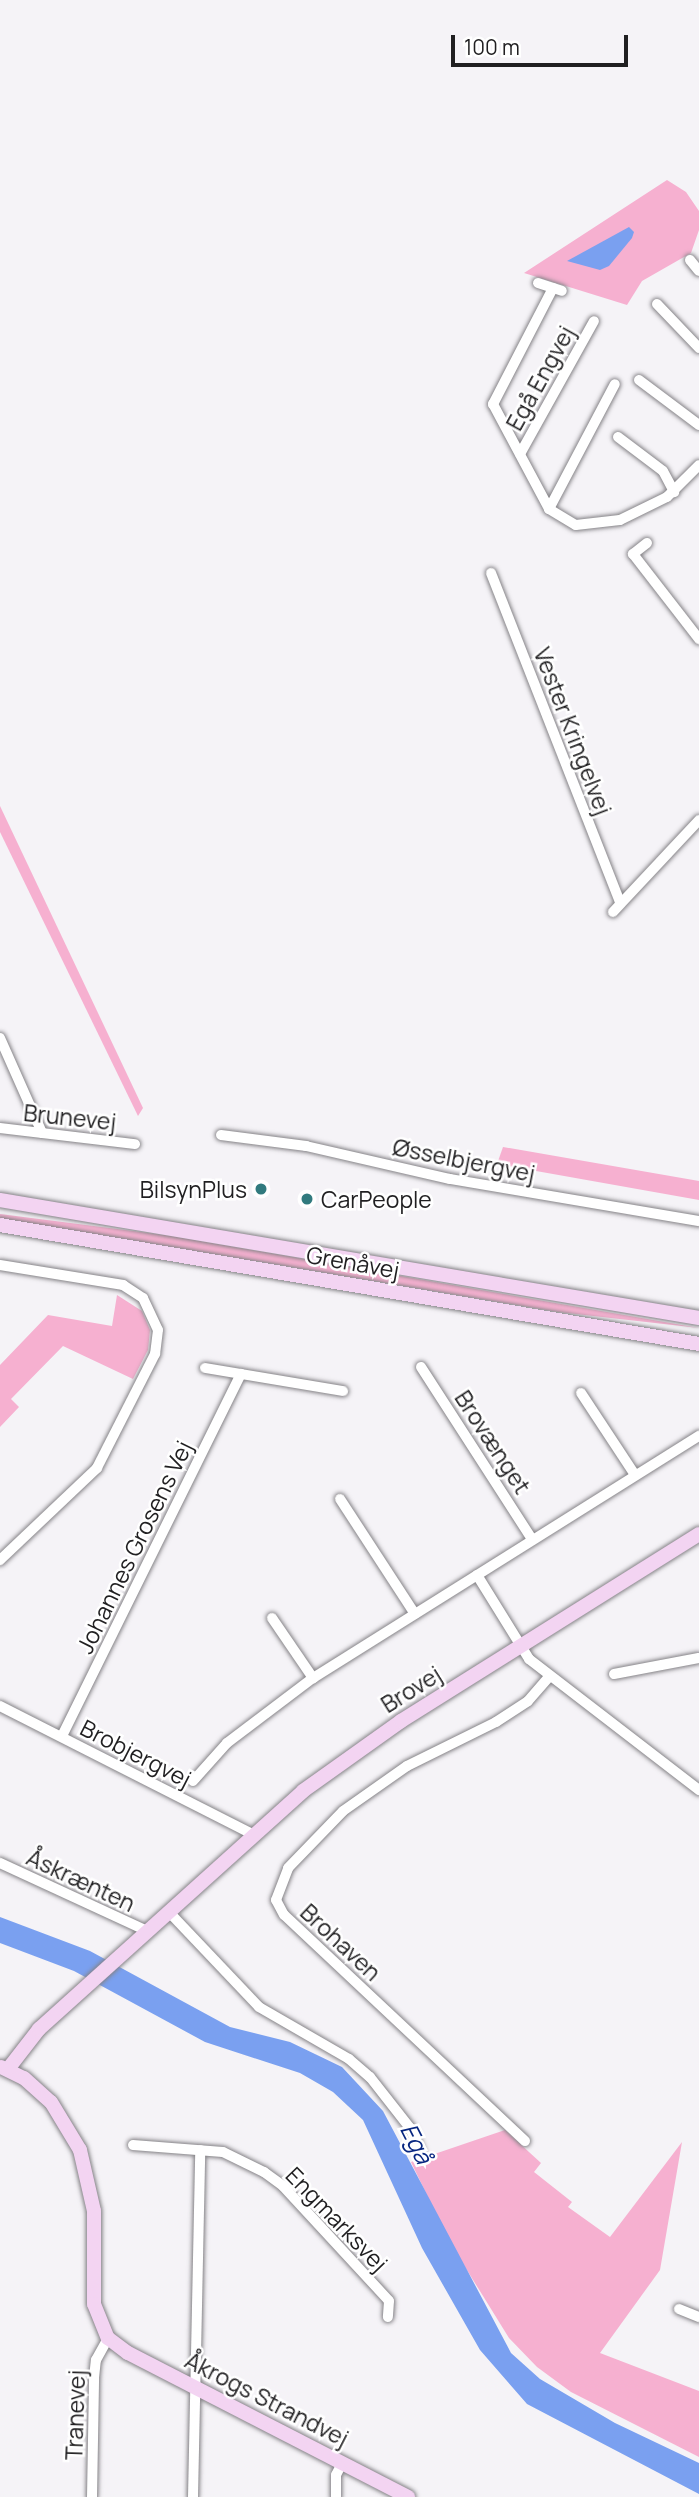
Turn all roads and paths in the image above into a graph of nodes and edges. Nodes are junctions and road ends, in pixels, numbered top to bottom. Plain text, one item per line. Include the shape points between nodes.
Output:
1 (690, 260) dead end
2 (699, 271) edge
3 (538, 283) dead end
4 (657, 304) dead end
5 (594, 321) dead end
6 (699, 348) edge
7 (639, 380) dead end
8 (615, 384) dead end
9 (699, 425) edge
10 (618, 437) dead end
11 (520, 454) junction
12 (699, 465) edge
13 (674, 492) junction
14 (549, 509) junction
15 (647, 543) dead end
16 (491, 573) dead end
17 (699, 639) edge
18 (699, 820) edge
19 (0, 1038) edge
20 (0, 1128) edge
21 (42, 1133) junction
22 (221, 1135) dead end
23 (135, 1144) dead end
24 (0, 1199) edge
25 (699, 1221) edge
26 (0, 1225) edge
27 (0, 1265) edge
28 (699, 1318) edge
29 (699, 1344) edge
30 (421, 1367) dead end
31 (205, 1368) dead end
32 (241, 1374) junction
33 (342, 1391) dead end
34 (581, 1393) dead end
35 (699, 1436) edge
36 (635, 1475) junction
37 (340, 1499) dead end
38 (699, 1534) edge
39 (533, 1539) junction
40 (0, 1560) edge
41 (477, 1575) junction
42 (415, 1614) junction
43 (272, 1618) dead end
44 (521, 1646) junction
45 (699, 1658) edge
46 (614, 1674) dead end
47 (549, 1677) junction
48 (313, 1678) junction
49 (0, 1706) edge
50 (62, 1736) junction
51 (193, 1781) dead end
52 (699, 1790) edge
53 (254, 1835) junction
54 (0, 1863) edge
55 (168, 1911) junction
56 (146, 1931) junction
57 (4, 2068) edge
58 (526, 2141) dead end
59 (134, 2145) dead end
60 (200, 2150) junction
61 (420, 2152) dead end
62 (679, 2309) dead end
63 (387, 2317) dead end
64 (699, 2317) edge
65 (108, 2337) junction
66 (197, 2389) junction
67 (342, 2463) junction
68 (92, 2497) edge
69 (193, 2497) edge
70 (336, 2497) edge
71 (408, 2497) edge

1 - 2 street
3 - 11 street, Egå Engvej via 557,290 493,404
4 - 6 street
5 - 11 street, Egå Engvej
7 - 9 street
8 - 14 street
10 - 13 street via 663,471
11 - 14 street, Egå Engvej
12 - 13 street
13 - 14 street via 620,520 587,526 566,522
15 - 17 street via 633,554
16 - 18 street, Vester Kringelvej via 616,908
19 - 21 street
20 - 21 street, Brunevej
21 - 23 street, Brunevej
22 - 25 street, Øsselbjergvej via 306,1146 450,1179
24 - 28 street, Grenåvej
26 - 29 street, Grenåvej
27 - 40 street via 123,1285 151,1308 158,1330 155,1354 97,1468
30 - 39 street, Brovænget
31 - 32 street
32 - 33 street
32 - 50 street, Johannes Grosens Vej
34 - 36 street
35 - 36 street
36 - 39 street
37 - 42 street
38 - 44 street, Brovej
39 - 41 street
41 - 42 street
41 - 44 street
42 - 48 street
43 - 48 street
44 - 47 street
44 - 53 street, Brovej via 349,1756
45 - 46 street
47 - 52 street
47 - 58 street, Brohaven via 528,1701 496,1722 407,1766 343,1811 288,1868 276,1900 284,1915
48 - 51 street via 227,1742
49 - 50 street, Brobjergvej
50 - 53 street, Brobjergvej
53 - 55 street, Brovej
54 - 56 street, Åskrænten
55 - 56 street, Brovej
55 - 61 street via 208,1948 250,1999 349,2059 370,2077 410,2128
56 - 57 street, Brovej via 39,2029
57 - 65 street via 51,2102 80,2150 94,2211 94,2304
59 - 60 street, Engmarksvej
60 - 63 street, Engmarksvej via 223,2152 283,2186 389,2301
60 - 66 street
62 - 64 street
65 - 66 street, Åkrogs Strandvej via 128,2353
65 - 68 street, Tranevej via 93,2378
66 - 67 street, Åkrogs Strandvej
66 - 69 street
67 - 70 street
67 - 71 street, Åkrogs Strandvej

